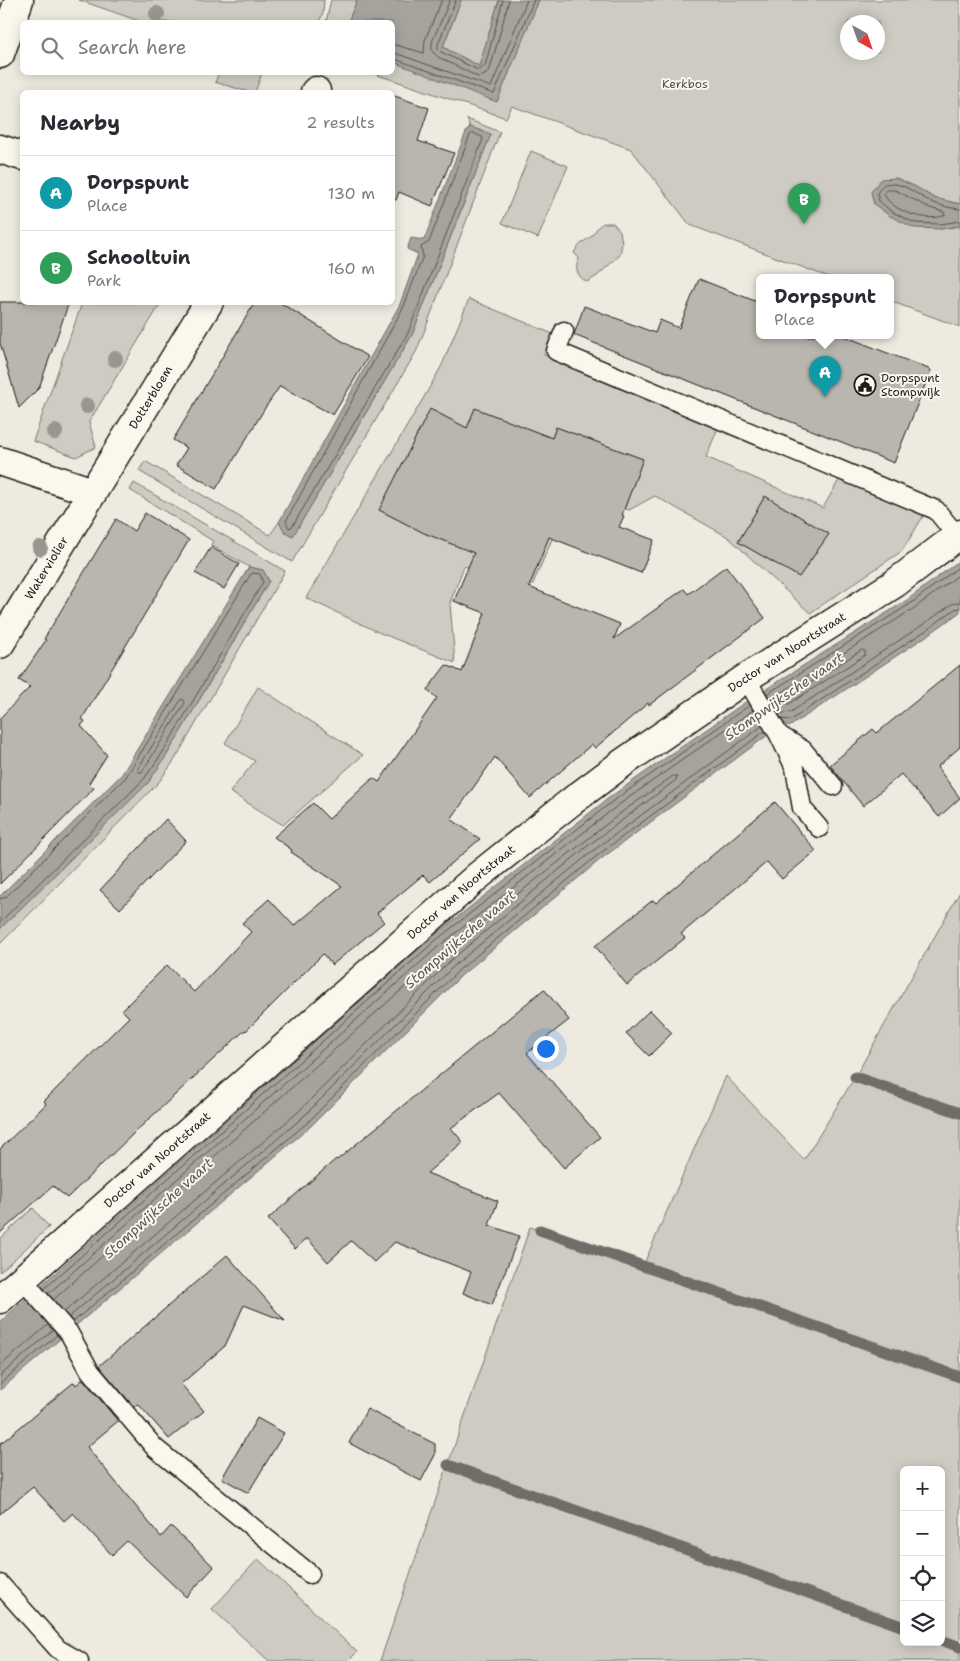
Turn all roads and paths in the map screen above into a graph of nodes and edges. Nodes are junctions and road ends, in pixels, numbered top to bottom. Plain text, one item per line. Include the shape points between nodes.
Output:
1 (19, 0) edge
2 (0, 54) edge
3 (0, 149) edge
4 (20, 155) edge
5 (206, 305) edge
6 (564, 331) dead end
7 (0, 461) edge
8 (93, 492) junction
9 (959, 535) edge
10 (0, 644) edge
11 (750, 684) junction
12 (779, 735) junction
13 (833, 786) dead end
14 (819, 828) dead end
15 (28, 1285) junction
16 (0, 1299) edge
17 (310, 1574) dead end
18 (0, 1584) edge
19 (79, 1661) edge

1 - 2 street
3 - 4 street
5 - 8 street, Dotterbloem
6 - 9 lane via 556,351 936,510
7 - 8 street
8 - 10 street, Waterviolier
9 - 11 street, Doctor van Noortstraat
11 - 12 lane
11 - 15 street, Doctor van Noortstraat via 624,762 478,876
12 - 13 lane via 803,750
12 - 14 lane via 794,768 802,808
15 - 16 street, Doctor van Noortstraat
15 - 17 lane via 69,1333 90,1371 156,1448
18 - 19 lane via 58,1649

